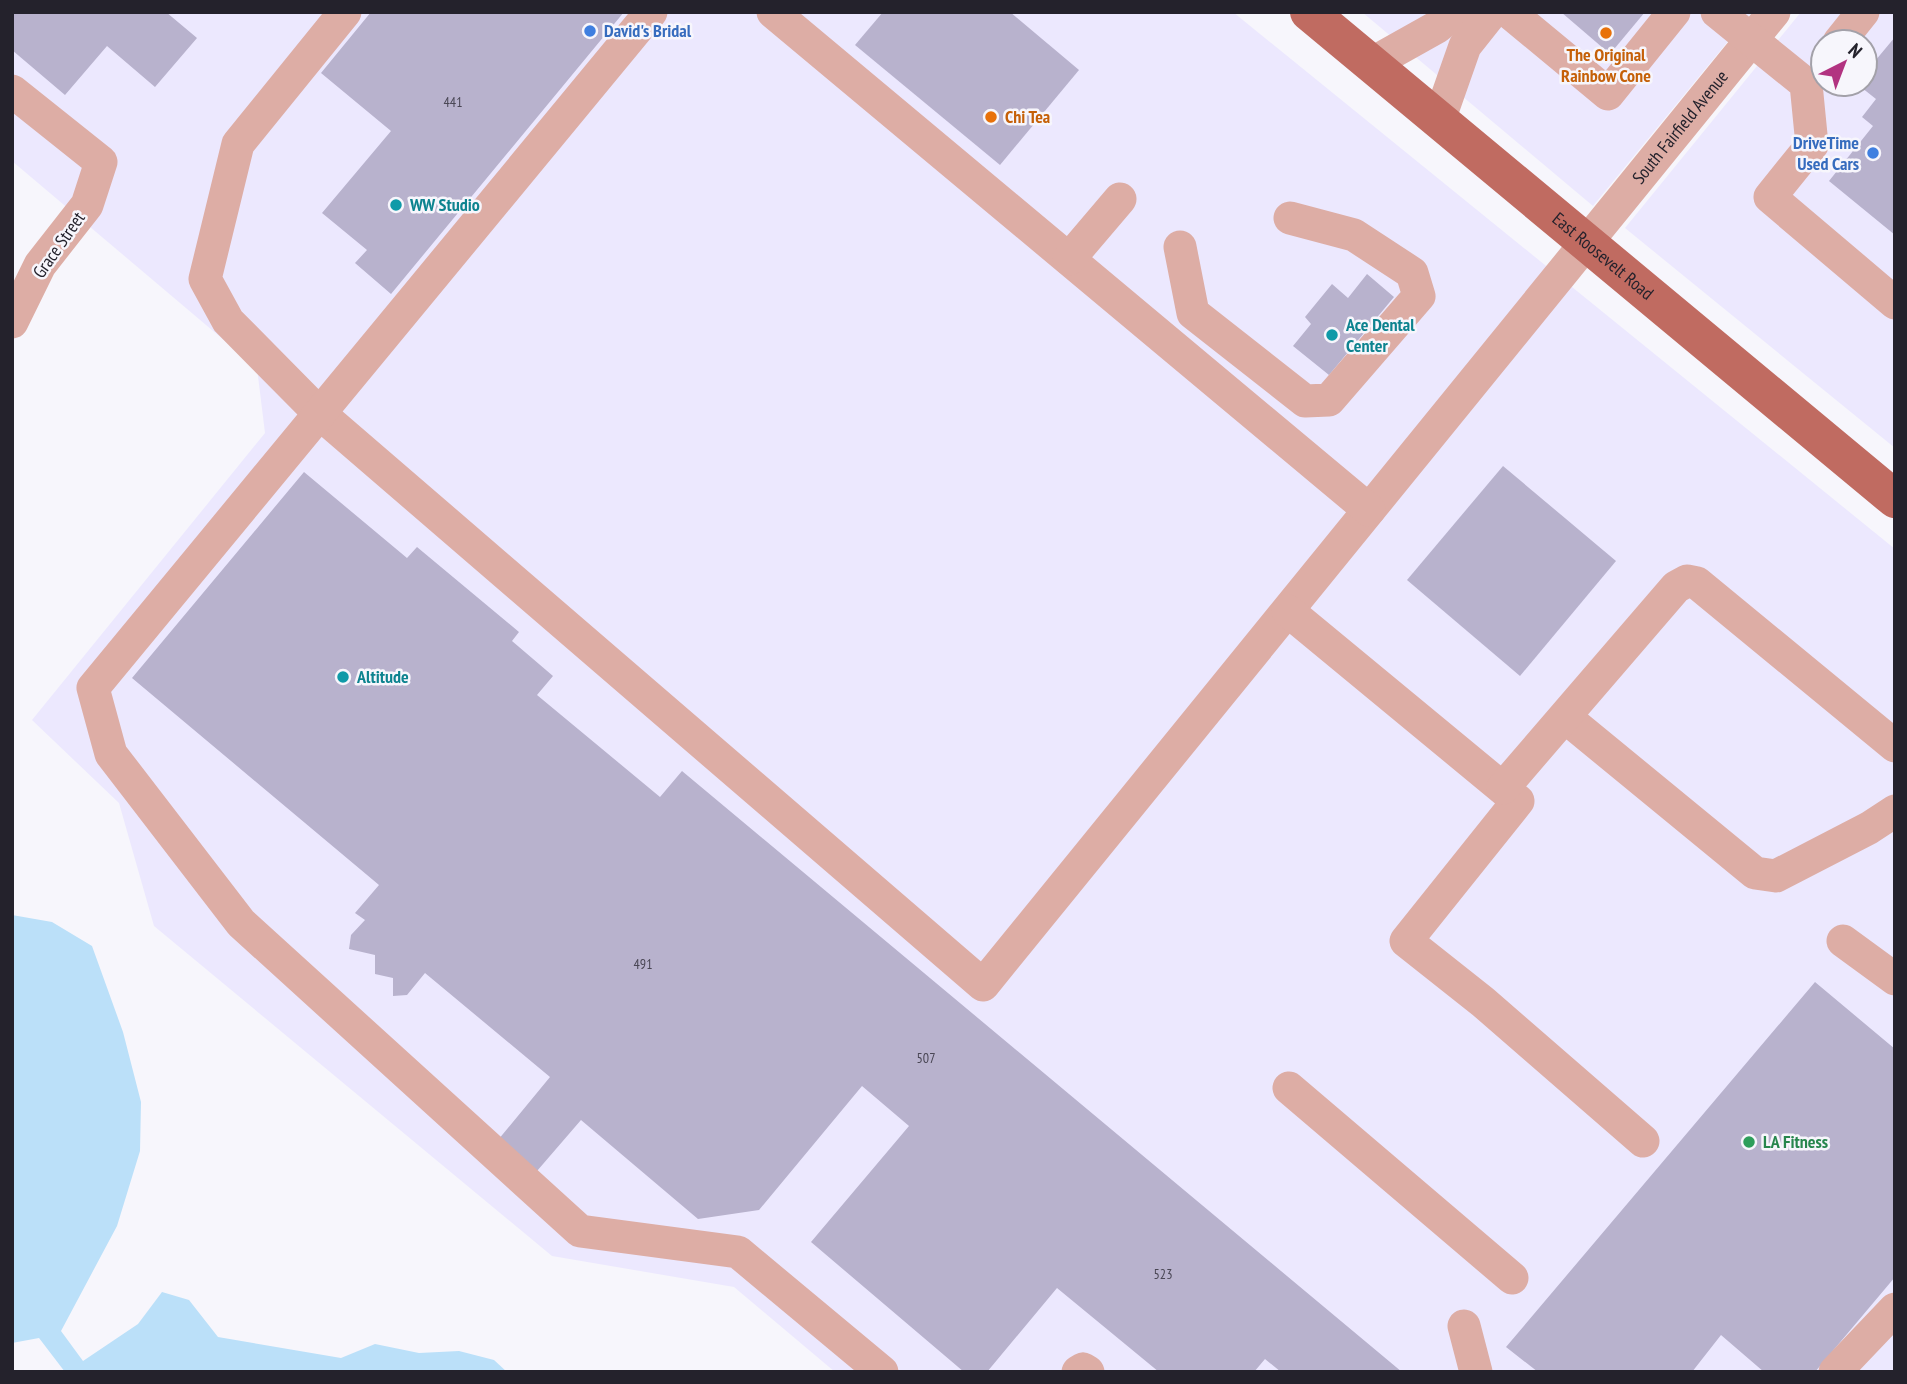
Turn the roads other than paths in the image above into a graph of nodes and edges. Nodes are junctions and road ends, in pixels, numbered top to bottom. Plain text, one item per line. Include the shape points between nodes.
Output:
1 (345, 12) edge
2 (651, 12) edge
3 (773, 12) edge
4 (1456, 12) edge
5 (1492, 12) edge
6 (1509, 12) edge
7 (1674, 12) edge
8 (1717, 12) edge
9 (1774, 12) edge
10 (1863, 12) edge
11 (1315, 14) edge
12 (1850, 28) edge
13 (1752, 40) junction
14 (1371, 64) junction
15 (1809, 71) edge
16 (12, 91) edge
17 (1814, 98) edge
18 (1439, 120) junction
19 (1121, 199) dead end
20 (1290, 218) dead end
21 (1586, 244) junction
22 (1181, 247) dead end
23 (1069, 259) junction
24 (1895, 303) edge
25 (12, 322) edge
26 (1250, 358) junction
27 (1223, 389) junction
28 (318, 412) junction
29 (1887, 483) edge
30 (1369, 510) junction
31 (1288, 611) junction
32 (1565, 717) junction
33 (1895, 746) edge
34 (1503, 788) junction
35 (1895, 810) edge
36 (1843, 942) dead end
37 (1895, 979) edge
38 (1289, 1088) dead end
39 (1643, 1141) dead end
40 (1512, 1278) dead end
41 (1895, 1309) edge
42 (1464, 1326) dead end
43 (882, 1372) edge
44 (1078, 1372) edge
45 (1088, 1372) edge
46 (1476, 1372) edge
47 (1835, 1372) edge

1 - 28 street via 238,145 205,279 228,321
2 - 28 street
3 - 23 street
4 - 14 street
5 - 18 street via 1465,47
6 - 7 street via 1608,93
8 - 13 street
9 - 13 street, South Fairfield Avenue
10 - 12 street
11 - 14 main road, East Roosevelt Road
13 - 15 street
13 - 21 street, South Fairfield Avenue
14 - 18 main road, East Roosevelt Road
16 - 25 street, Grace Street via 101,162 87,205 40,265
17 - 24 street via 1812,145 1770,197
18 - 21 main road, East Roosevelt Road
19 - 23 street
20 - 26 street via 1354,235 1412,274 1419,296 1329,400 1305,401
21 - 29 main road, East Roosevelt Road
21 - 30 street, South Fairfield Avenue
22 - 26 street via 1193,313
23 - 27 street
26 - 27 street
27 - 30 street
28 - 31 street, South Fairfield Avenue via 983,985
28 - 43 street via 93,688 111,754 240,923 580,1231 738,1252
30 - 31 street, South Fairfield Avenue
31 - 34 street
32 - 33 street via 1686,581 1697,583
32 - 34 street
32 - 35 street via 1755,873 1766,877 1858,834
34 - 39 street via 1518,801 1406,942 1483,1002
36 - 37 street
38 - 40 street
41 - 47 street
42 - 46 street
44 - 45 street

